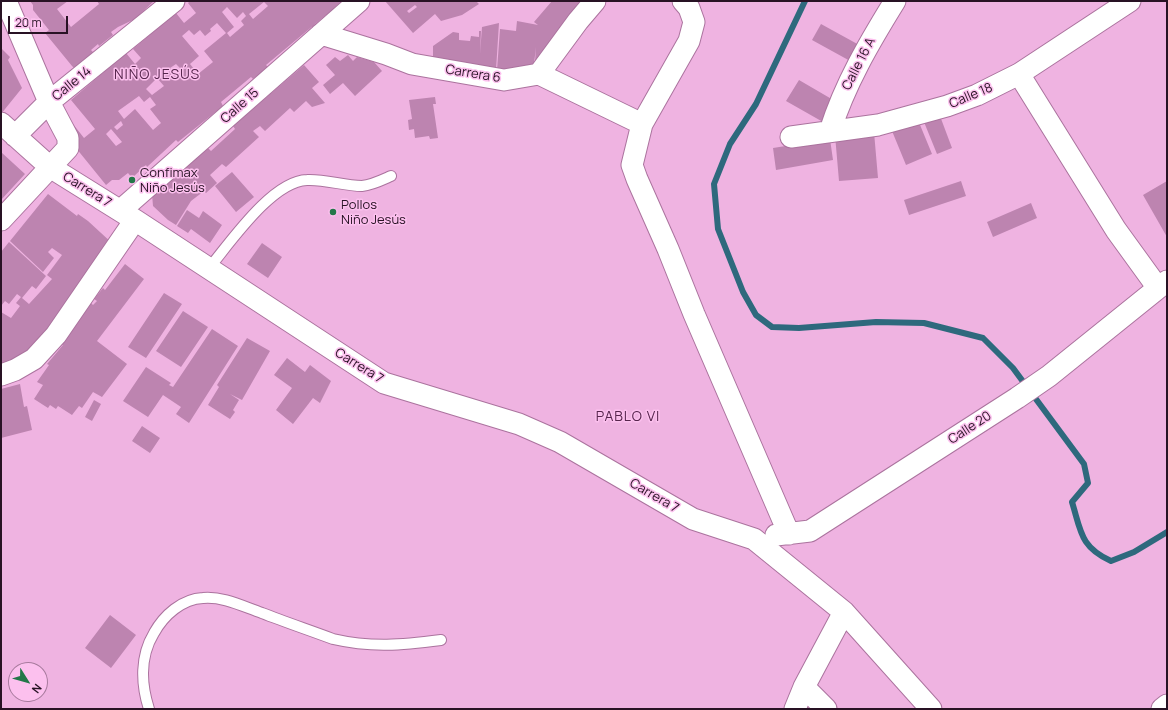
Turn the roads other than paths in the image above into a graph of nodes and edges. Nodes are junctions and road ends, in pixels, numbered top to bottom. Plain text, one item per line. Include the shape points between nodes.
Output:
1 (6, 1) edge
2 (174, 1) edge
3 (360, 1) edge
4 (595, 1) edge
5 (683, 1) edge
6 (896, 1) edge
7 (1130, 1) edge
8 (321, 34) junction
9 (539, 74) junction
10 (1019, 74) junction
11 (49, 102) junction
12 (642, 124) junction
13 (8, 129) edge
14 (830, 131) junction
15 (791, 137) dead end
16 (50, 166) junction
17 (391, 176) dead end
18 (128, 215) junction
19 (1, 220) edge
20 (209, 268) junction
21 (1162, 285) edge
22 (1, 375) edge
23 (789, 534) junction
24 (754, 539) junction
25 (844, 612) junction
26 (441, 640) dead end
27 (804, 687) junction
28 (1167, 706) edge
29 (149, 709) edge
30 (794, 709) edge
31 (826, 709) edge
32 (931, 709) edge
33 (1162, 709) edge

1 - 11 street
2 - 11 street, Calle 14
3 - 8 street, Calle 15
4 - 9 street
5 - 12 street via 689,8 694,22 689,41
6 - 14 street, Calle 16 A via 865,50 839,104
7 - 10 street, Calle 18
8 - 9 street, Carrera 6 via 420,66 504,80
8 - 18 street, Calle 15
9 - 12 street
10 - 14 street, Calle 18 via 977,95 947,106 878,125
10 - 21 street via 1116,230
11 - 13 street
11 - 16 street, Calle 14 via 69,143 65,152
12 - 23 street via 632,164 636,179
13 - 16 street, Carrera 7
14 - 15 street, Calle 18
16 - 18 street, Carrera 7
16 - 19 street, Calle 14
17 - 20 lane via 362,186 307,180 293,183 270,197
18 - 20 street, Carrera 7
18 - 22 street, Calle 15 via 56,335 34,360
20 - 24 street, Carrera 7 via 384,383 504,420 546,436 693,519
21 - 23 street, Calle 20 via 1049,376 1017,398 810,530
23 - 24 street, Calle 20
24 - 25 street
25 - 27 street
25 - 32 street
26 - 29 lane via 391,646 350,643 228,601 202,598 184,603 170,612 158,625 149,641 143,672 145,698
27 - 30 street
27 - 31 street
28 - 33 street

